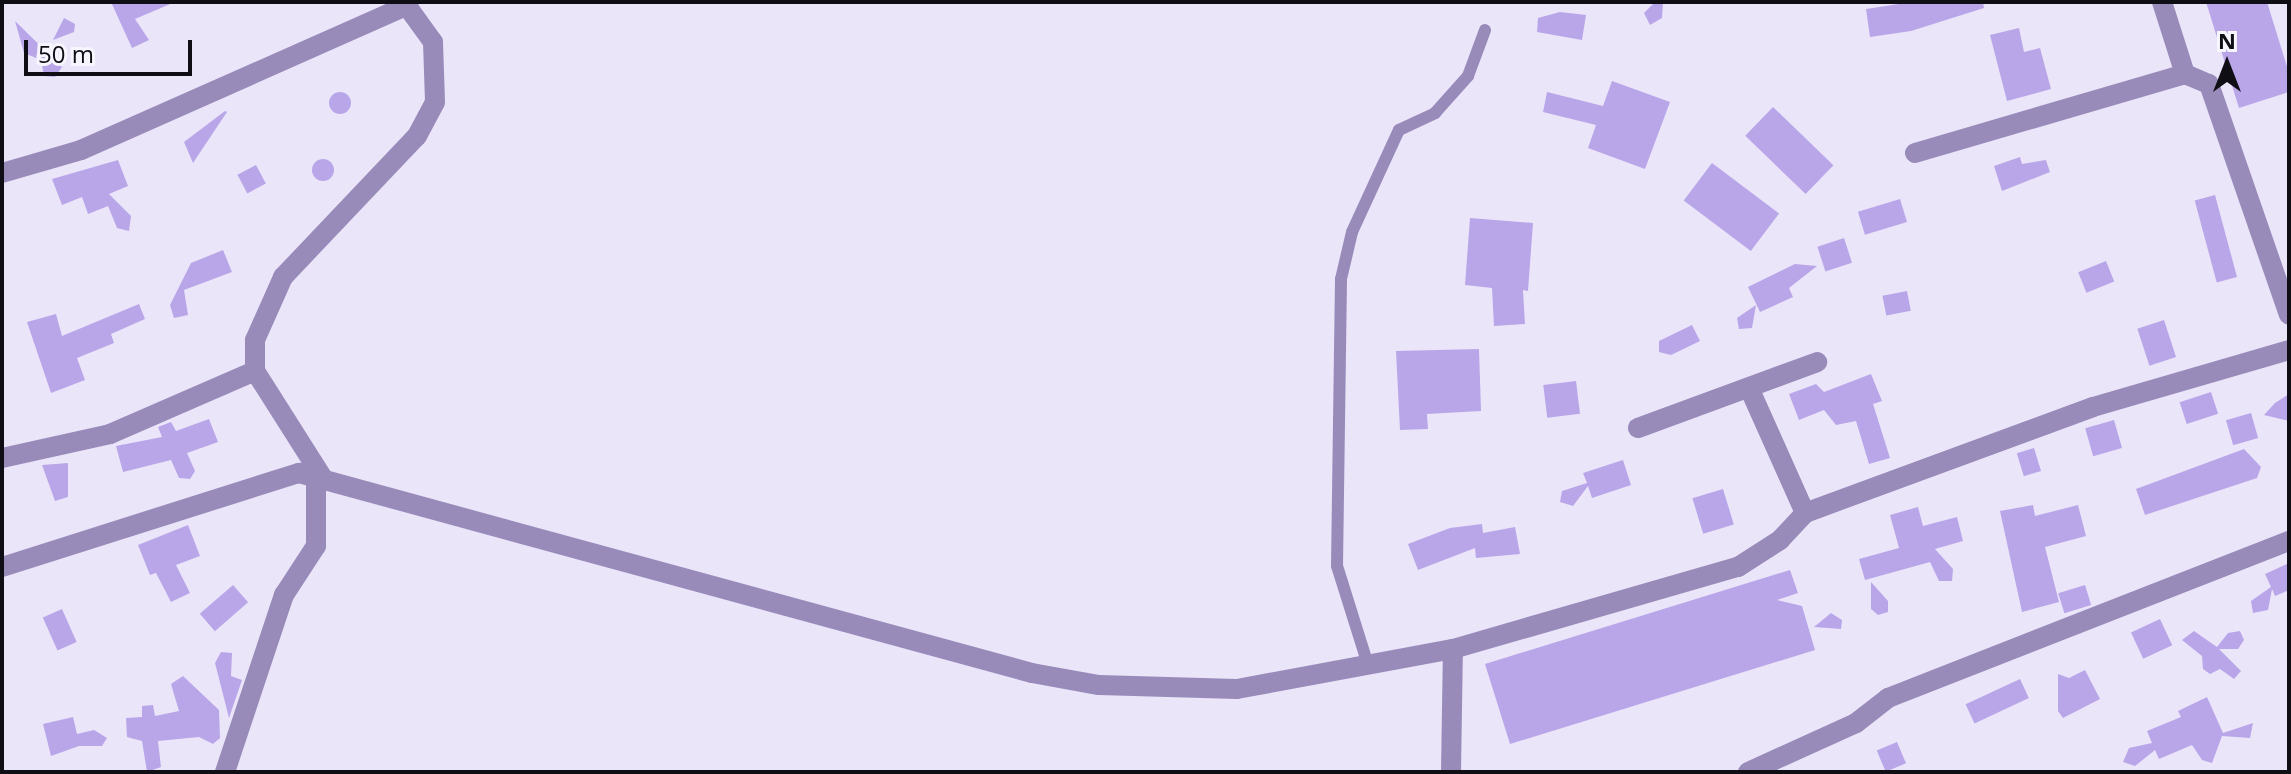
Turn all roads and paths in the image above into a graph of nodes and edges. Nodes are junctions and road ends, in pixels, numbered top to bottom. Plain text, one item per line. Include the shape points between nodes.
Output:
1 (2162, 2) edge
2 (406, 4) edge
3 (1485, 30) dead end
4 (2185, 74) junction
5 (1915, 153) dead end
6 (2, 173) edge
7 (2289, 315) edge
8 (2289, 350) edge
9 (1817, 362) dead end
10 (255, 371) junction
11 (1750, 390) junction
12 (1638, 428) dead end
13 (2, 458) edge
14 (321, 475) junction
15 (1805, 513) junction
16 (2289, 541) edge
17 (2, 567) edge
18 (1453, 649) junction
19 (1369, 668) junction
20 (225, 772) edge
21 (1451, 772) edge
22 (1748, 772) edge

1 - 4 street
2 - 6 street via 81,150
2 - 10 street via 433,42 435,102 417,136 283,277 255,340
3 - 19 lane via 1468,76 1435,113 1399,130 1352,232 1341,279 1337,566
4 - 5 street
4 - 7 street via 2209,84
8 - 15 street via 2093,407
9 - 11 street
10 - 13 street via 110,434
10 - 14 street
11 - 12 street
11 - 15 street
14 - 17 street via 299,473
14 - 19 street via 1032,673 1099,685 1237,689
14 - 20 street via 316,484 316,546 284,595
15 - 18 street via 1780,540 1738,567
16 - 22 street via 1888,698 1856,723
18 - 19 street
18 - 21 street

